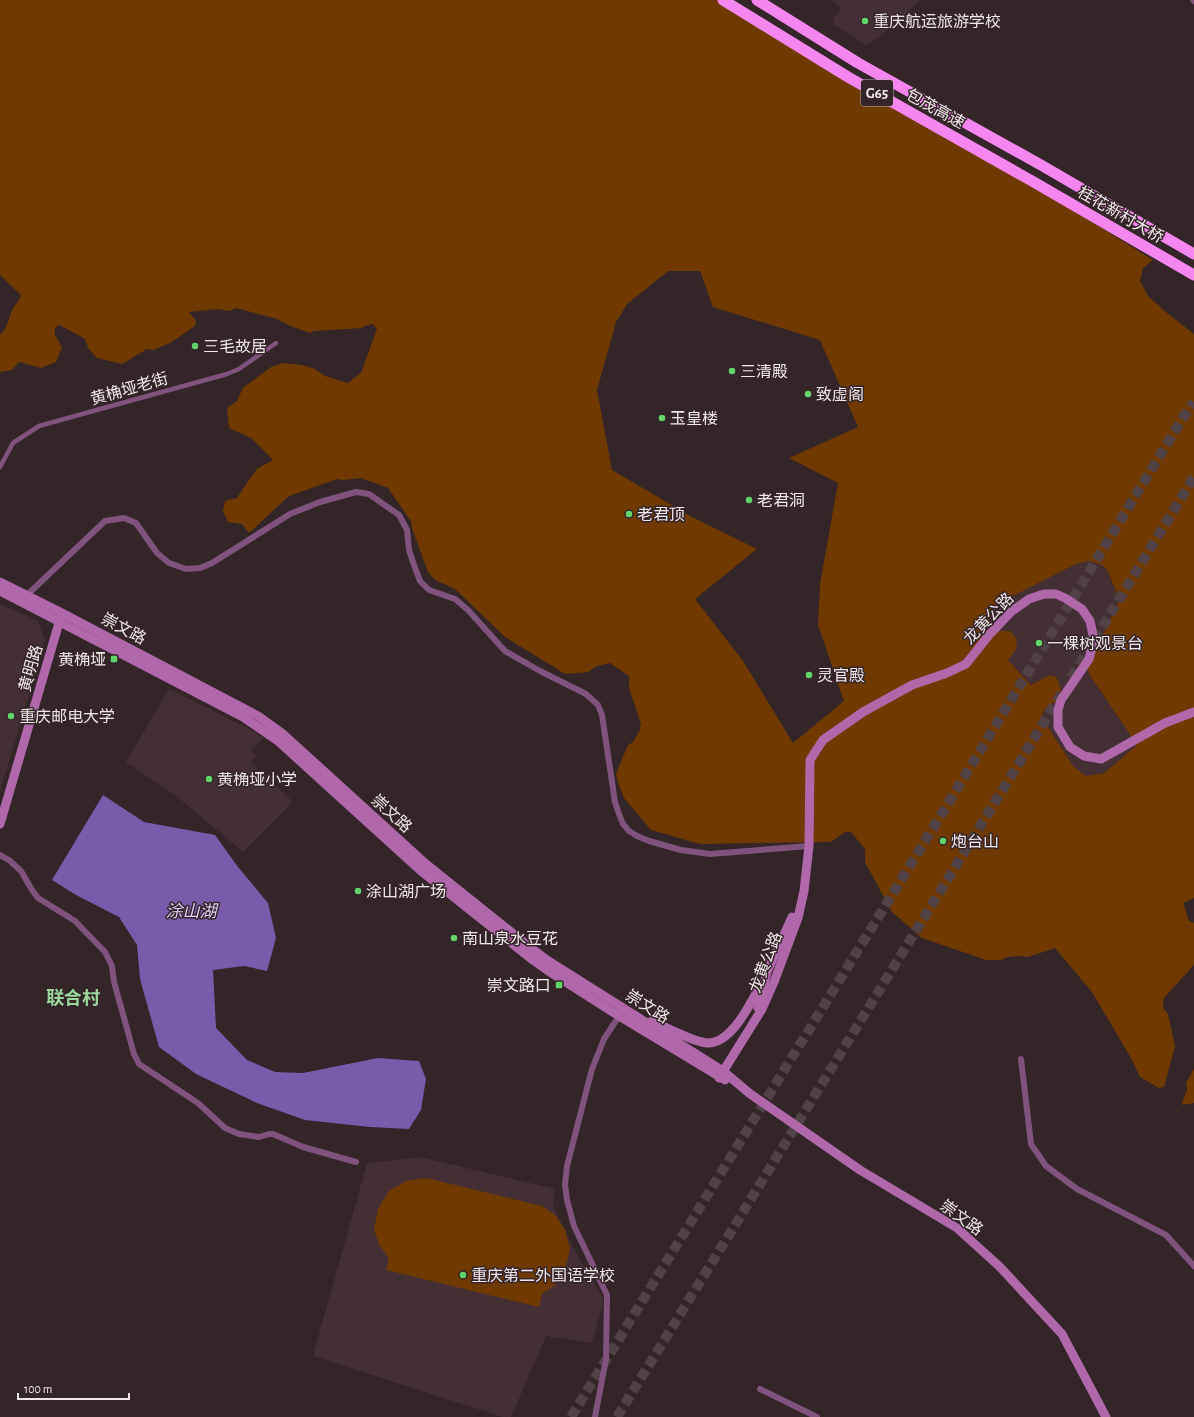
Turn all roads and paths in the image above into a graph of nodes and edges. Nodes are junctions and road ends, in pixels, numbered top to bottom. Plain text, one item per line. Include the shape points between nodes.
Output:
1 (723, 0) edge
2 (757, 0) edge
3 (1041, 165) joint
4 (1032, 181) joint
5 (1194, 254) edge
6 (1194, 275) edge
7 (276, 343) dead end
8 (3, 454) edge
9 (0, 467) edge
10 (0, 582) edge
11 (0, 591) edge
12 (28, 595) junction
13 (61, 617) junction
14 (1194, 712) edge
15 (0, 824) edge
16 (809, 846) junction
17 (0, 855) edge
18 (790, 932) junction
19 (779, 970) junction
20 (767, 972) junction
21 (621, 1012) junction
22 (1021, 1059) dead end
23 (719, 1073) junction
24 (356, 1162) dead end
25 (1194, 1266) edge
26 (760, 1389) dead end
27 (595, 1417) edge
28 (817, 1417) edge
29 (1106, 1417) edge

1 - 4 highway, 包茂高速 / G65 via 848,77
2 - 3 highway, 包茂高速 / G65 via 858,63
3 - 5 highway, 桂花新村大桥 / G65
4 - 6 highway, 桂花新村大桥 / G65
7 - 8 street, 黄桷垭老街 via 239,369 227,374 39,426 13,442
8 - 9 street, 黄桷垭老街
10 - 12 main road, 崇文路
11 - 13 main road, 崇文路
12 - 13 main road, 崇文路
12 - 16 street via 105,521 124,518 136,523 157,554 169,563 186,569 200,568 290,514 356,492 369,494 399,515 407,530 409,550 420,581 429,590 455,599 505,651 586,694 598,705 602,715 615,802 623,824 629,831 649,841 681,850 710,854
13 - 15 main road, 黄明路
13 - 21 main road, 崇文路 via 267,732 421,871 540,965
14 - 16 main road, 龙黄公路 via 1165,723 1101,759 1084,756 1070,747 1058,727 1058,710 1061,700 1089,659 1094,640 1090,621 1082,609 1056,594 1044,594 1029,599 1012,611 966,664 947,674 912,685 863,712 823,740 810,760
16 - 18 main road, 龙黄公路 via 803,900
17 - 24 street via 21,871 38,898 75,921 105,952 112,966 114,982 139,1064 198,1103 225,1128 239,1134 259,1137 273,1134 303,1147
18 - 19 main road, 龙黄公路
18 - 20 main road, 龙黄公路
19 - 20 main road via 771,978
19 - 23 main road, 龙黄公路 via 762,1009
20 - 21 main road via 739,1021 728,1034 715,1042 698,1041
20 - 23 main road, 龙黄公路 via 758,1008
21 - 23 main road, 崇文路
21 - 27 street via 604,1039 594,1064 567,1166 565,1185 574,1226 608,1295 606,1359
22 - 25 street via 1032,1144 1046,1166 1077,1189 1166,1235
23 - 29 main road, 崇文路 via 860,1170 958,1228 1000,1267 1062,1334
26 - 28 street

